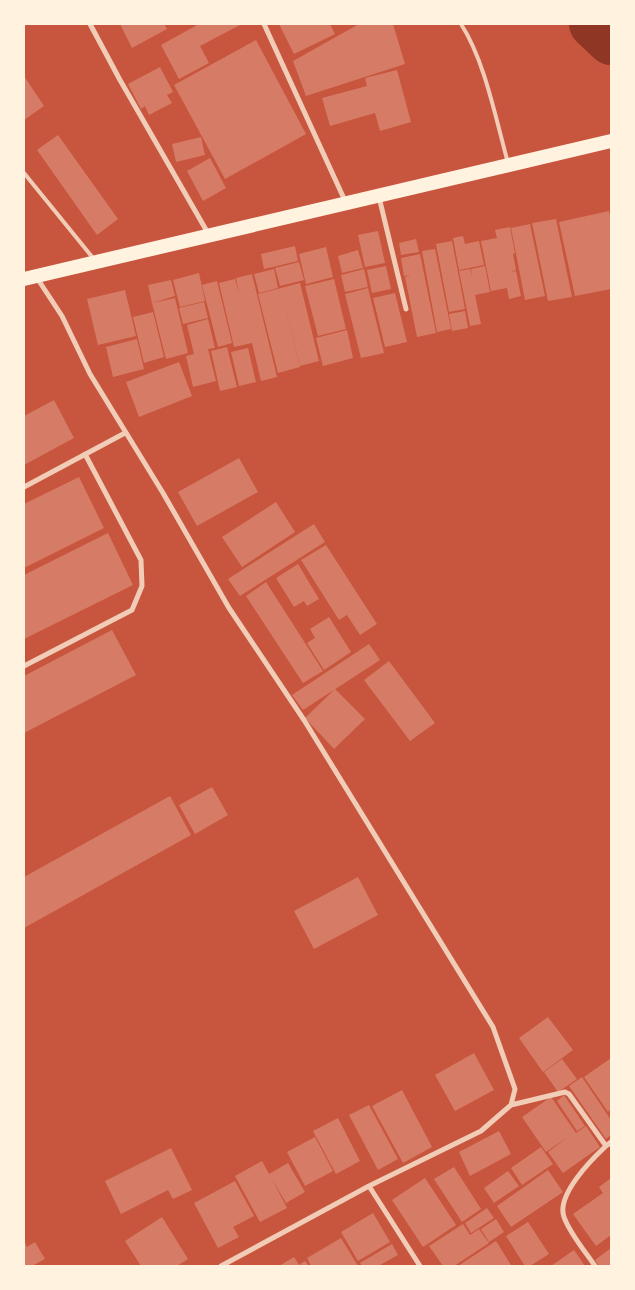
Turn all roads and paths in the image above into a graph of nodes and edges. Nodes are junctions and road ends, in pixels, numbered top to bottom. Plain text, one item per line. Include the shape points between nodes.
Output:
1 (90, 24) edge
2 (264, 24) edge
3 (461, 24) edge
4 (611, 141) edge
5 (508, 166) junction
6 (24, 173) edge
7 (378, 196) junction
8 (347, 203) junction
9 (209, 236) junction
10 (96, 262) junction
11 (30, 278) edge
12 (406, 309) dead end
13 (125, 433) junction
14 (85, 454) junction
15 (24, 487) edge
16 (24, 666) edge
17 (511, 1105) junction
18 (611, 1142) edge
19 (606, 1146) junction
20 (369, 1186) junction
21 (234, 1260) junction
22 (221, 1266) edge
23 (236, 1266) edge
24 (420, 1266) edge
25 (596, 1266) edge

1 - 9 street
2 - 8 street
3 - 5 lane via 469,36 485,80
4 - 5 highway
5 - 7 highway
6 - 10 lane
7 - 8 highway
7 - 12 street
8 - 9 highway
9 - 10 highway
10 - 11 highway
11 - 13 street via 62,316 90,374
13 - 14 street
13 - 17 street via 229,608 304,720 493,1027 515,1089
14 - 15 street
14 - 16 street via 140,560 142,586 132,610
17 - 19 street via 564,1092 569,1094
17 - 20 street via 482,1131
18 - 19 street
19 - 25 street via 584,1168 564,1202 563,1215
20 - 21 street
20 - 24 street
21 - 22 street
21 - 23 street

